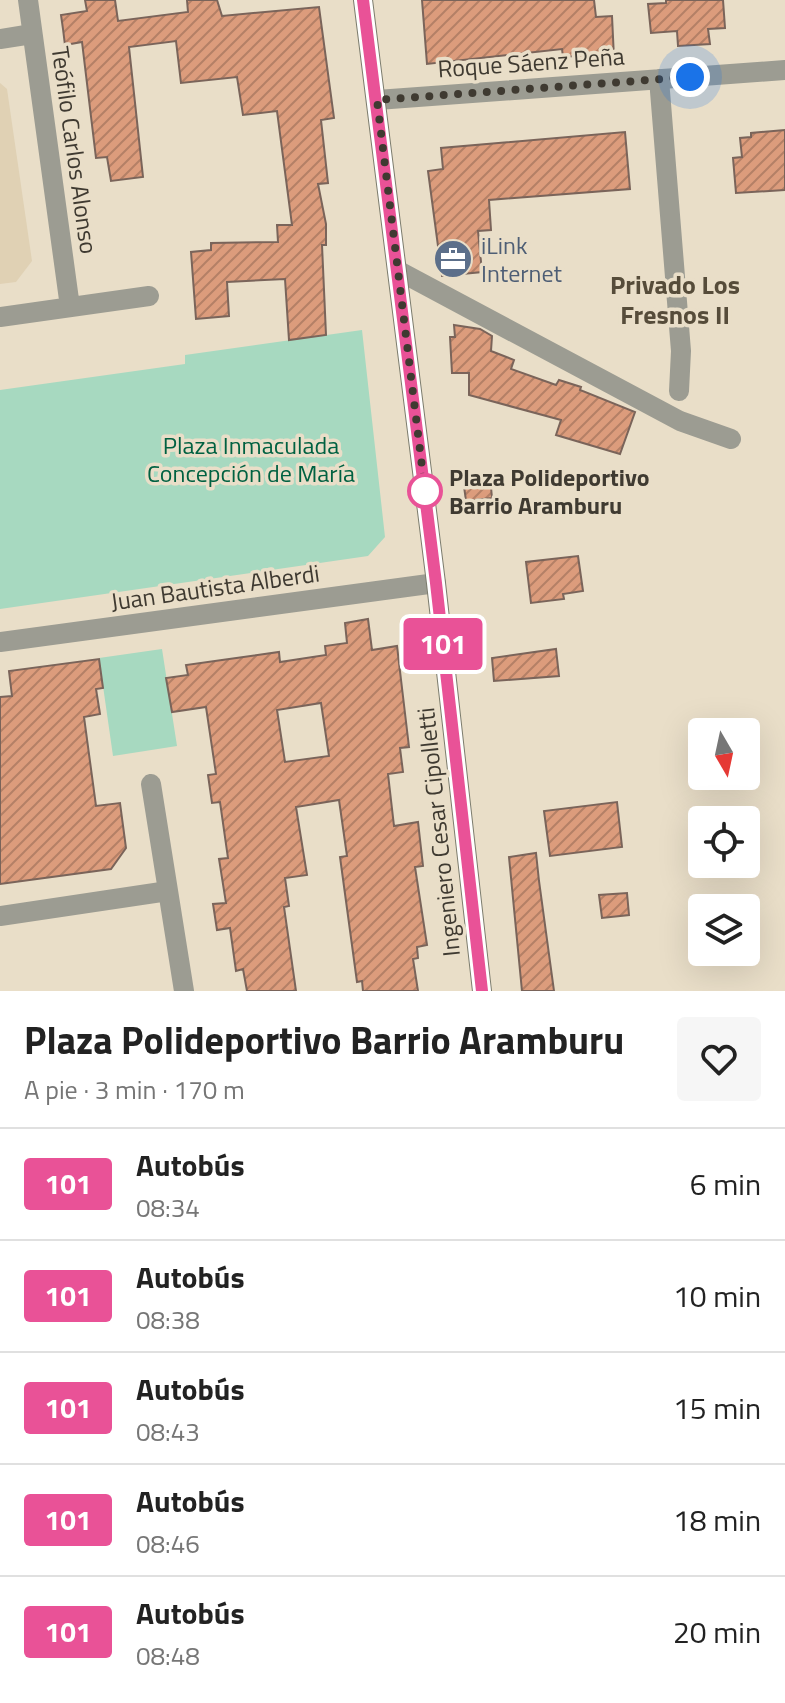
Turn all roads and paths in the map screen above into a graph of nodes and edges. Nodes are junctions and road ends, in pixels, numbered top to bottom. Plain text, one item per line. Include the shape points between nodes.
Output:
1 (28, 0) edge
2 (363, 0) edge
3 (32, 34) junction
4 (0, 39) edge
5 (785, 70) edge
6 (659, 79) junction
7 (377, 100) junction
8 (397, 270) junction
9 (149, 296) dead end
10 (70, 307) junction
11 (0, 317) edge
12 (679, 391) dead end
13 (731, 439) dead end
14 (436, 583) junction
15 (0, 642) edge
16 (151, 784) dead end
17 (168, 891) junction
18 (0, 916) edge
19 (184, 991) edge
20 (482, 991) edge

1 - 3 street, Teófilo Carlos Alonso
2 - 7 main road, Ingeniero Cesar Cipolletti
3 - 4 street
3 - 10 street, Teófilo Carlos Alonso
5 - 6 street, Roque Sáenz Peña
6 - 7 street, Roque Sáenz Peña
6 - 12 street via 681,351
7 - 8 main road, Ingeniero Cesar Cipolletti
8 - 13 street via 680,421
8 - 14 main road, Ingeniero Cesar Cipolletti
9 - 10 street
10 - 11 street
14 - 15 street, Juan Bautista Alberdi
14 - 20 main road, Ingeniero Cesar Cipolletti
16 - 17 street
17 - 18 street
17 - 19 street

